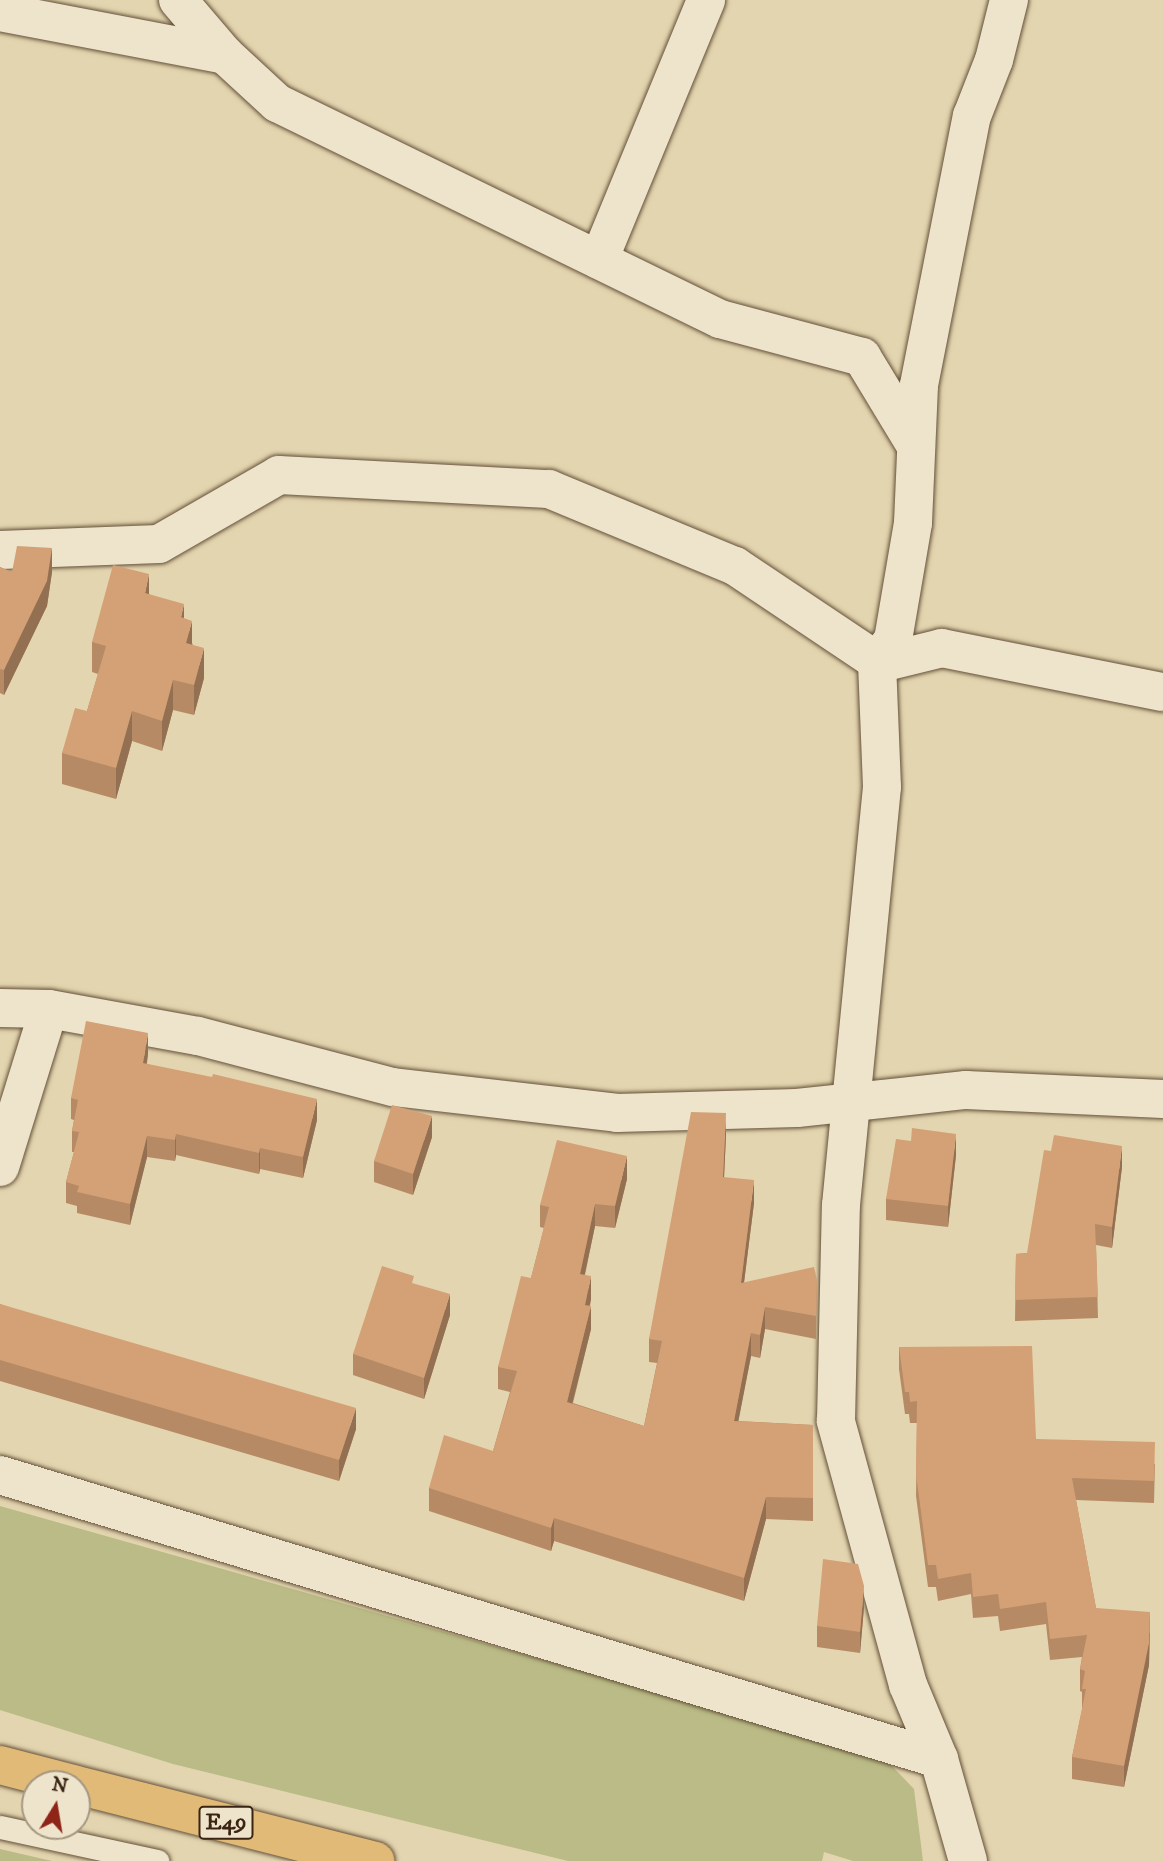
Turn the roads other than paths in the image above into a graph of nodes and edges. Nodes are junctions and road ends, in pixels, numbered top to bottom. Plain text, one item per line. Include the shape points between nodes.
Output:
1 (178, 0) edge
2 (706, 0) edge
3 (1009, 0) edge
4 (0, 12) edge
5 (225, 55) junction
6 (598, 260) junction
7 (916, 446) junction
8 (0, 550) edge
9 (877, 663) junction
10 (1163, 692) edge
11 (0, 1008) edge
12 (49, 1009) junction
13 (1163, 1099) edge
14 (851, 1102) junction
15 (0, 1167) edge
16 (0, 1475) edge
17 (940, 1759) junction
18 (0, 1765) edge
19 (21, 1770) edge
20 (91, 1788) edge
21 (0, 1827) edge
22 (157, 1861) edge
23 (375, 1861) edge
24 (968, 1861) edge

1 - 5 street
2 - 6 street
3 - 7 street via 994,60 972,116 919,385
4 - 5 street
5 - 6 street via 277,103
6 - 7 street via 720,319 862,357
7 - 9 street via 913,523 893,640
8 - 9 street via 159,544 279,475 550,489 735,566
9 - 10 street via 942,648
9 - 14 street via 882,787
11 - 12 street
12 - 14 street via 198,1036 393,1087 617,1113
12 - 15 street
13 - 14 street via 966,1090
14 - 17 street via 841,1205 836,1421 908,1685
16 - 17 street
17 - 24 street
18 - 19 highway, E49
20 - 23 highway, E49
21 - 22 lane

